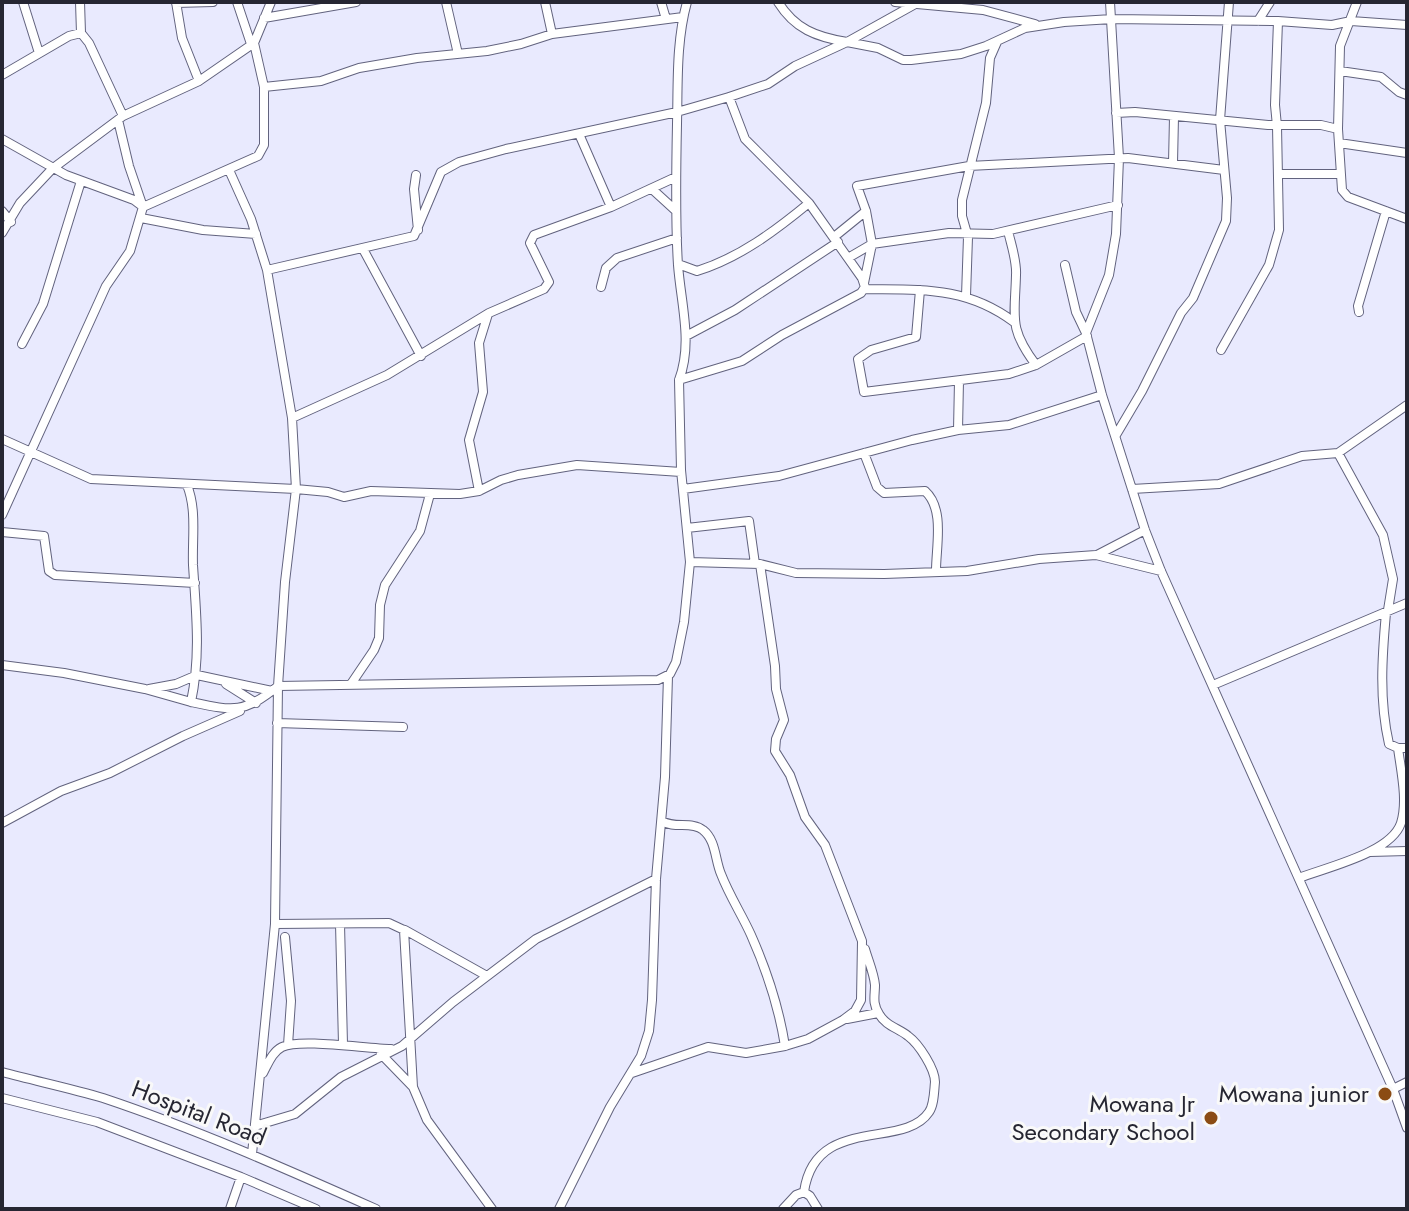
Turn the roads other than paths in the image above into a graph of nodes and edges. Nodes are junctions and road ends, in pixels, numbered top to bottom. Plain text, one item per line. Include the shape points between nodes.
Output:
1 (23, 2) edge
2 (80, 2) edge
3 (176, 2) edge
4 (213, 2) edge
5 (237, 2) edge
6 (271, 2) edge
7 (356, 2) edge
8 (446, 2) edge
9 (545, 2) edge
10 (661, 2) edge
11 (687, 2) edge
12 (778, 2) edge
13 (895, 2) edge
14 (1110, 2) edge
15 (1229, 2) edge
16 (1270, 2) edge
17 (1357, 2) edge
18 (917, 3) edge
19 (683, 17) junction
20 (264, 18) junction
21 (666, 19) junction
22 (1112, 19) junction
23 (1227, 20) junction
24 (1258, 21) junction
25 (1278, 21) junction
26 (1351, 21) junction
27 (1037, 25) junction
28 (1407, 25) edge
29 (81, 33) junction
30 (552, 34) junction
31 (998, 41) junction
32 (847, 42) junction
33 (253, 44) junction
34 (39, 53) junction
35 (458, 54) junction
36 (1340, 71) junction
37 (2, 75) edge
38 (199, 81) junction
39 (264, 87) junction
40 (1407, 95) edge
41 (729, 97) junction
42 (677, 112) junction
43 (1116, 113) junction
44 (1174, 117) junction
45 (120, 118) junction
46 (1220, 120) junction
47 (1277, 126) junction
48 (1338, 129) junction
49 (579, 134) junction
50 (2, 139) edge
51 (1339, 143) junction
52 (1407, 153) edge
53 (1119, 158) junction
54 (1173, 163) junction
55 (969, 166) junction
56 (52, 169) junction
57 (229, 170) junction
58 (1224, 170) junction
59 (1279, 174) junction
60 (1341, 174) junction
61 (416, 175) dead end
62 (676, 177) junction
63 (81, 181) junction
64 (652, 189) junction
65 (809, 203) junction
66 (1118, 205) junction
67 (143, 207) junction
68 (611, 207) junction
69 (675, 210) junction
70 (2, 211) edge
71 (866, 211) junction
72 (1386, 211) junction
73 (141, 218) junction
74 (1407, 219) edge
75 (11, 222) junction
76 (418, 231) junction
77 (1008, 231) junction
78 (2, 233) edge
79 (968, 233) junction
80 (256, 234) junction
81 (677, 238) junction
82 (836, 240) junction
83 (872, 244) junction
84 (363, 249) junction
85 (848, 258) junction
86 (678, 264) junction
87 (1065, 265) dead end
88 (267, 270) junction
89 (864, 286) junction
90 (601, 287) dead end
91 (920, 290) junction
92 (966, 296) junction
93 (1359, 312) dead end
94 (489, 313) junction
95 (1014, 322) junction
96 (469, 326) junction
97 (480, 334) junction
98 (1087, 334) junction
99 (686, 336) junction
100 (22, 344) dead end
101 (1221, 350) dead end
102 (421, 356) junction
103 (1036, 365) junction
104 (679, 380) junction
105 (959, 381) junction
106 (1102, 395) junction
107 (1407, 405) edge
108 (292, 418) junction
109 (958, 430) junction
110 (1116, 435) junction
111 (2, 439) edge
112 (31, 452) junction
113 (864, 453) junction
114 (1338, 453) junction
115 (681, 472) junction
116 (187, 485) junction
117 (198, 485) junction
118 (296, 489) junction
119 (683, 489) junction
120 (1132, 489) junction
121 (479, 491) junction
122 (430, 494) junction
123 (192, 499) junction
124 (2, 515) edge
125 (687, 528) junction
126 (1145, 530) junction
127 (2, 532) edge
128 (1096, 555) junction
129 (690, 562) junction
130 (758, 564) junction
131 (936, 571) junction
132 (1161, 571) junction
133 (195, 583) junction
134 (1407, 603) edge
135 (1387, 612) junction
136 (2, 665) edge
137 (197, 675) junction
138 (668, 676) junction
139 (222, 682) junction
140 (351, 684) junction
141 (1213, 685) junction
142 (275, 688) junction
143 (145, 689) junction
144 (191, 702) junction
145 (251, 705) junction
146 (277, 723) junction
147 (403, 727) dead end
148 (1403, 748) edge
149 (662, 821) junction
150 (2, 823) edge
151 (1407, 851) edge
152 (1369, 852) junction
153 (1299, 878) junction
154 (656, 879) junction
155 (275, 924) junction
156 (299, 924) junction
157 (340, 924) junction
158 (404, 930) junction
159 (285, 937) junction
160 (862, 941) junction
161 (273, 946) junction
162 (487, 976) junction
163 (878, 1013) junction
164 (843, 1020) junction
165 (411, 1039) junction
166 (343, 1044) junction
167 (288, 1045) junction
168 (785, 1046) junction
169 (374, 1048) junction
170 (397, 1048) junction
171 (382, 1056) junction
172 (2, 1072) edge
173 (632, 1073) junction
174 (261, 1077) junction
175 (1407, 1082) edge
176 (413, 1087) junction
177 (1393, 1089) junction
178 (2, 1098) edge
179 (255, 1126) junction
180 (1407, 1128) edge
181 (252, 1154) junction
182 (241, 1177) junction
183 (804, 1192) junction
184 (230, 1209) edge
185 (316, 1209) edge
186 (376, 1209) edge
187 (492, 1209) edge
188 (559, 1209) edge
189 (783, 1209) edge
190 (818, 1209) edge

1 - 34 street
2 - 29 street
3 - 4 street
3 - 38 street via 182,38
5 - 33 street
6 - 20 street
7 - 20 street
8 - 35 street
9 - 30 street
10 - 21 street
11 - 19 street
12 - 32 street via 800,28
13 - 18 street
14 - 22 street
15 - 23 street
16 - 24 street
17 - 26 street
18 - 27 street via 1000,13
18 - 32 street
19 - 21 street
19 - 42 street
20 - 33 street
21 - 30 street
22 - 23 street
22 - 27 street
22 - 43 street
23 - 24 street
23 - 46 street
24 - 25 street
25 - 26 street
25 - 47 street
26 - 28 street
26 - 36 street via 1340,46
27 - 31 street
29 - 34 street
29 - 45 street
30 - 35 street
31 - 32 street via 961,54 911,60
31 - 55 street
32 - 41 street via 768,84
33 - 38 street
33 - 39 street
34 - 37 street
35 - 39 street
36 - 40 street via 1378,76
36 - 48 street
38 - 45 street
39 - 57 street via 262,151
41 - 42 street
41 - 65 street via 745,139
42 - 49 street
42 - 62 street
43 - 44 street
43 - 53 street
44 - 46 street
44 - 54 street
45 - 56 street
45 - 67 street
46 - 47 street
46 - 58 street
47 - 48 street
47 - 59 street
48 - 51 street
49 - 68 street
49 - 76 street via 506,149 441,172
50 - 56 street
51 - 52 street
51 - 60 street
53 - 54 street
53 - 55 street
53 - 66 street
54 - 58 street
55 - 71 street via 857,186
55 - 79 street via 961,208
56 - 63 street
56 - 75 street via 33,185
57 - 67 street
57 - 80 street
58 - 110 street via 1228,213 1209,265
59 - 60 street
59 - 101 street via 1279,230 1269,265
60 - 72 street via 1345,195
61 - 76 street
62 - 64 street
62 - 69 street
63 - 67 street
63 - 100 street via 48,291
64 - 68 street
64 - 69 street
65 - 82 street
65 - 86 street via 730,259 697,271
66 - 77 street
66 - 98 street via 1109,275
67 - 73 street
68 - 94 street via 534,235 530,243 547,286
69 - 81 street
70 - 75 street
71 - 82 street
71 - 83 street
72 - 74 street
72 - 93 street
73 - 80 street
73 - 112 street via 130,251 106,286
75 - 78 street
76 - 84 street via 410,238
77 - 79 street
77 - 95 street via 1016,270
79 - 83 street
79 - 92 street
80 - 88 street
81 - 86 street
81 - 90 street via 617,258 606,268
82 - 85 street
82 - 99 street via 735,310
83 - 85 street
83 - 89 street
84 - 88 street
84 - 102 street
85 - 89 street
86 - 99 street
87 - 98 street
88 - 108 street
89 - 91 street
89 - 104 street via 742,361
91 - 92 street
91 - 105 street via 916,337 859,357 862,388 867,393
92 - 95 street
94 - 96 street
94 - 97 street
95 - 103 street via 1018,339
96 - 97 street
96 - 102 street
97 - 121 street via 483,392 469,440
98 - 103 street
98 - 106 street
99 - 104 street
102 - 108 street
103 - 105 street
104 - 115 street
105 - 109 street
106 - 109 street via 1009,425
106 - 110 street
107 - 114 street
108 - 118 street
109 - 113 street
110 - 120 street
111 - 112 street
112 - 116 street via 91,479
112 - 124 street
113 - 119 street via 779,476
113 - 131 street via 884,493 925,491 934,499
114 - 120 street via 1293,458 1219,484
114 - 135 street via 1383,535 1393,579
115 - 119 street
115 - 121 street via 577,465 501,480
116 - 117 street
116 - 123 street
117 - 118 street
117 - 123 street
118 - 122 street via 344,497 360,491
118 - 142 street
119 - 125 street
120 - 126 street
121 - 122 street
122 - 140 street via 420,531 385,585 379,638
123 - 133 street
125 - 129 street
125 - 130 street via 749,521
126 - 128 street
126 - 132 street
127 - 133 street via 44,536 49,571 55,575
128 - 131 street
128 - 132 street
129 - 130 street
129 - 138 street via 680,645
130 - 131 street via 837,575
130 - 160 street via 784,720 775,751 805,817 825,845
132 - 141 street
133 - 137 street
134 - 135 street
135 - 141 street
135 - 148 street via 1382,693 1389,744
136 - 143 street
137 - 139 street
137 - 143 street
137 - 144 street
138 - 140 street
138 - 149 street
139 - 142 street
139 - 145 street
140 - 142 street
141 - 153 street
142 - 145 street
142 - 146 street
143 - 144 street
144 - 145 street via 228,708
145 - 150 street
146 - 147 street
146 - 155 street
148 - 152 street via 1401,824 1390,840
149 - 154 street
149 - 168 street via 698,827 712,842 780,1013
151 - 152 street
152 - 153 street
153 - 177 street
154 - 162 street via 536,939
154 - 173 street via 649,1031
155 - 156 street
155 - 161 street
156 - 157 street
156 - 159 street
157 - 158 street via 389,923
157 - 166 street
158 - 162 street
158 - 165 street
159 - 161 street
159 - 167 street via 291,1001
160 - 163 street
160 - 164 street via 861,1000
161 - 174 street
162 - 165 street
163 - 164 street
163 - 183 street via 909,1036 931,1064 931,1109 906,1127 829,1148 806,1178
164 - 168 street
165 - 170 street
165 - 176 street
166 - 167 street
166 - 169 street
167 - 174 street via 271,1058
168 - 173 street via 746,1053 708,1047
169 - 170 street
169 - 171 street
170 - 171 street
171 - 176 street
171 - 179 street via 341,1077 295,1114
172 - 181 street, Hospital Road via 100,1097
173 - 188 street
174 - 179 street
175 - 177 street
176 - 187 street via 427,1120
177 - 180 street
178 - 182 street via 97,1122
179 - 181 street
181 - 186 street, Hospital Road
182 - 184 street
182 - 185 street
183 - 189 street
183 - 190 street

